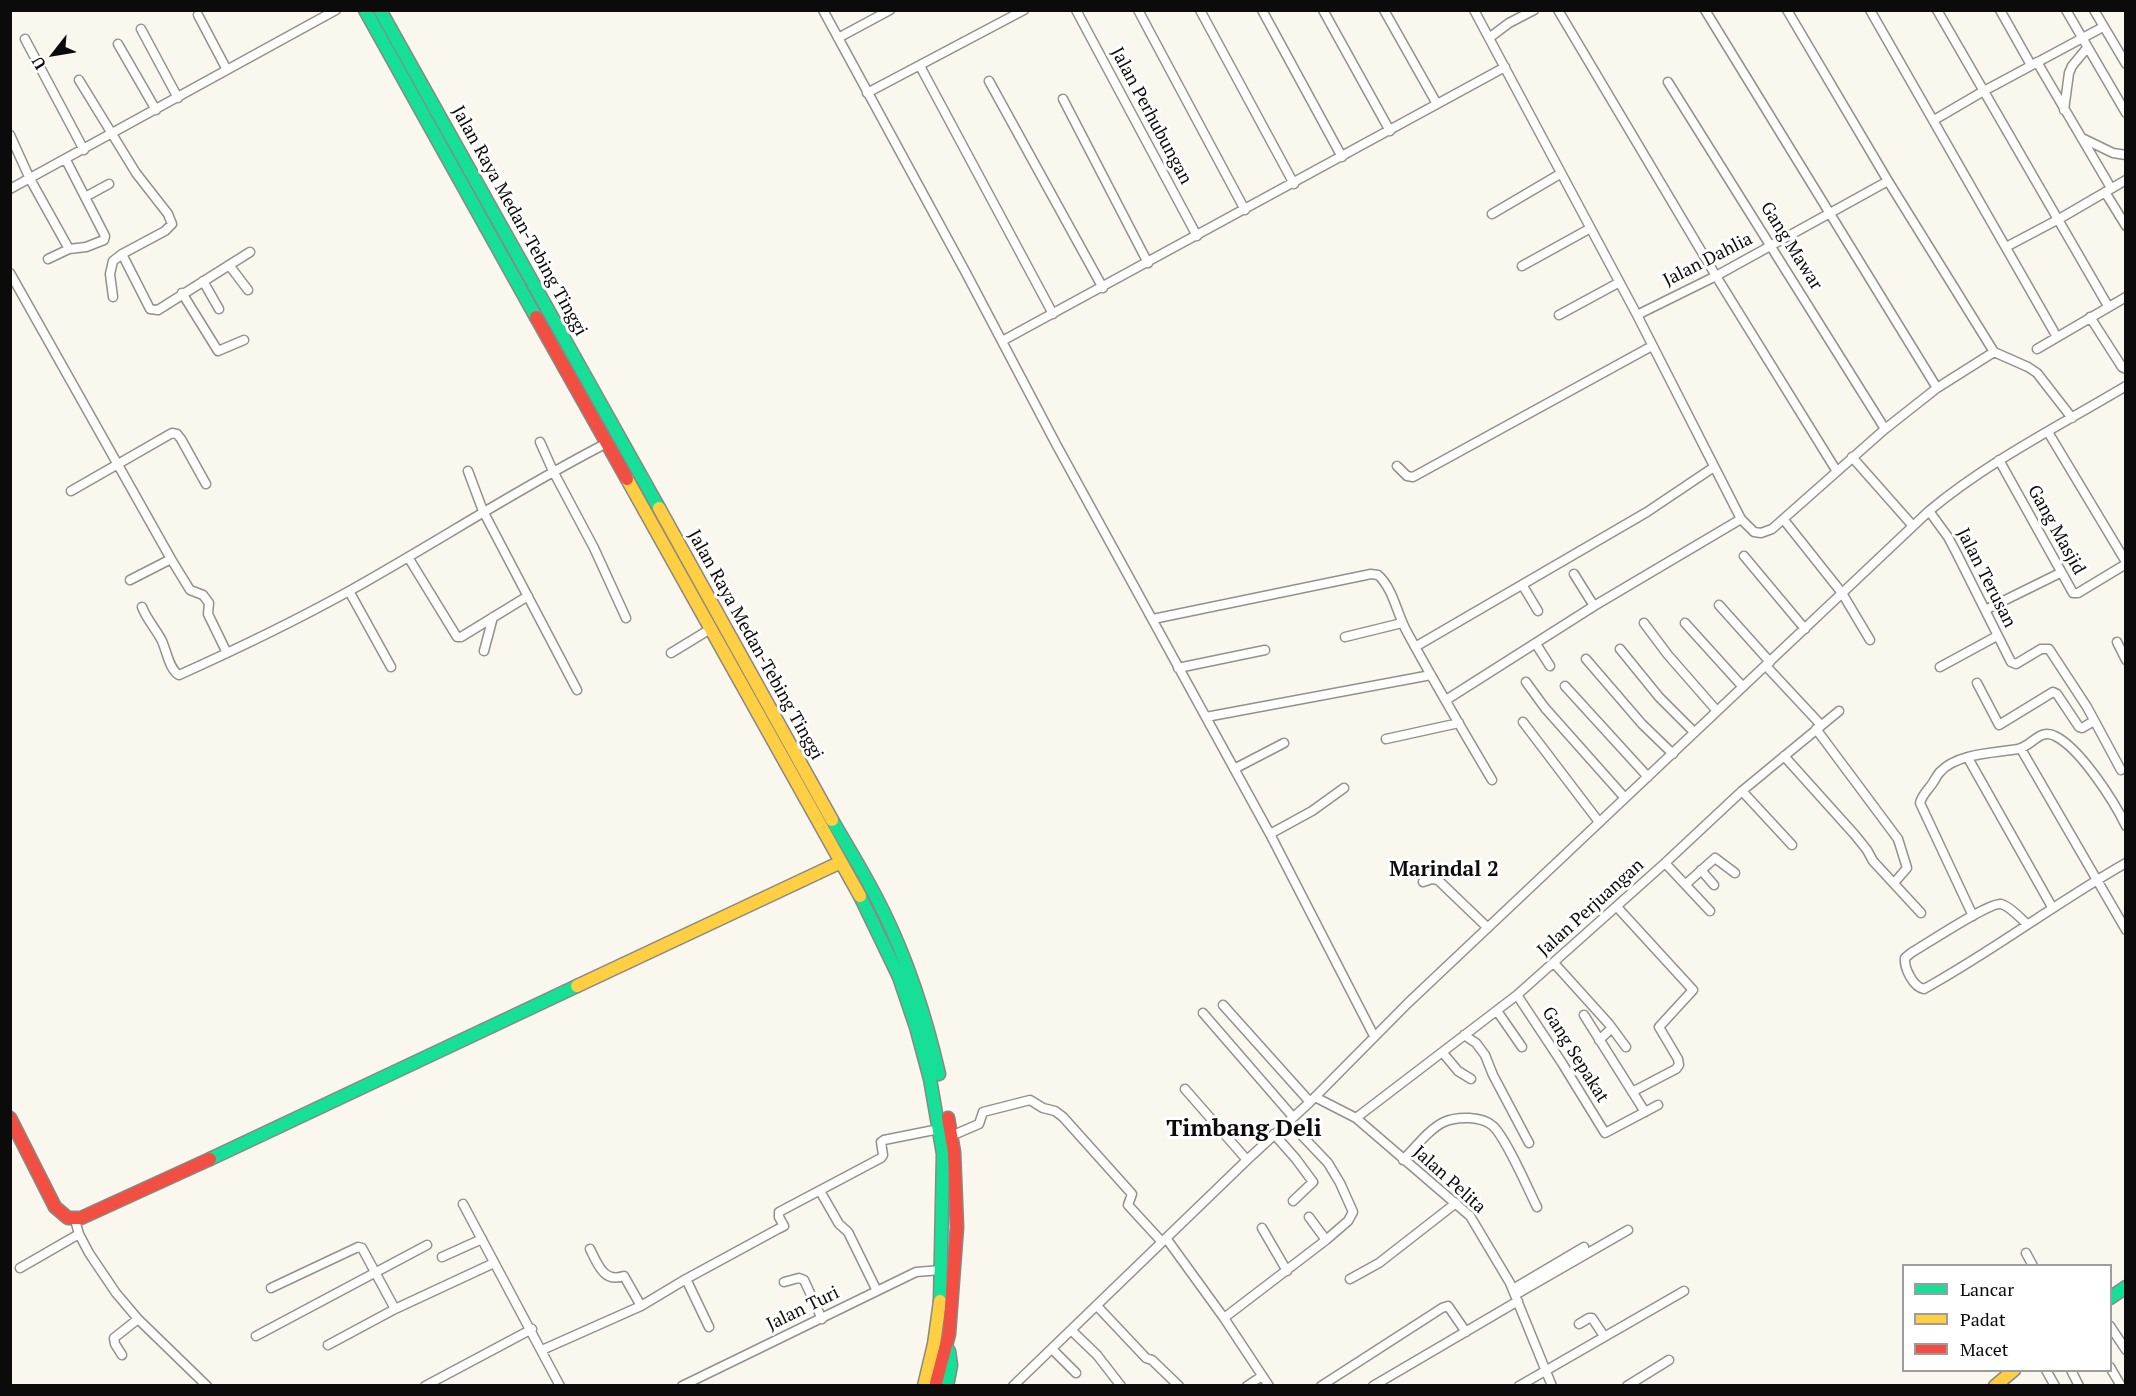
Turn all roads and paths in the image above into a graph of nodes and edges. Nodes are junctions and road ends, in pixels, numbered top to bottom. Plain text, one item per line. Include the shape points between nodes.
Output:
1 (336, 10) edge
2 (366, 10) edge
3 (380, 10) edge
4 (823, 10) edge
5 (890, 10) edge
6 (1023, 10) edge
7 (1076, 10) edge
8 (1138, 10) edge
9 (1200, 10) edge
10 (1262, 10) edge
11 (1323, 10) edge
12 (1384, 10) edge
13 (1474, 10) edge
14 (1558, 10) edge
15 (1705, 10) edge
16 (1787, 10) edge
17 (1870, 10) edge
18 (1937, 10) edge
19 (2000, 10) edge
20 (2066, 10) edge
21 (2094, 10) edge
22 (1531, 11) edge
23 (198, 15) dead end
24 (2103, 27) junction
25 (141, 29) dead end
26 (838, 38) junction
27 (1489, 38) junction
28 (25, 39) dead end
29 (2082, 39) junction
30 (118, 44) dead end
31 (2087, 48) junction
32 (2034, 64) junction
33 (2126, 64) edge
34 (920, 66) junction
35 (1505, 68) junction
36 (227, 70) junction
37 (79, 80) dead end
38 (989, 81) dead end
39 (1668, 82) dead end
40 (1982, 92) junction
41 (867, 93) junction
42 (178, 98) junction
43 (1063, 99) dead end
44 (1437, 104) junction
45 (156, 110) junction
46 (2064, 110) junction
47 (2126, 113) edge
48 (1934, 120) junction
49 (1390, 131) junction
50 (113, 133) junction
51 (10, 135) edge
52 (2081, 138) junction
53 (84, 150) junction
54 (2126, 155) edge
55 (1342, 157) junction
56 (66, 160) junction
57 (1560, 174) junction
58 (30, 179) junction
59 (2126, 180) edge
60 (1888, 181) junction
61 (109, 184) dead end
62 (1294, 184) junction
63 (10, 189) edge
64 (2108, 190) junction
65 (85, 197) junction
66 (1245, 210) junction
67 (1830, 213) junction
68 (1492, 214) dead end
69 (2059, 219) junction
70 (2126, 226) edge
71 (1589, 229) junction
72 (1197, 236) junction
73 (1772, 246) junction
74 (2006, 247) junction
75 (69, 249) junction
76 (250, 252) dead end
77 (122, 254) junction
78 (48, 259) dead end
79 (1148, 263) junction
80 (229, 265) junction
81 (1522, 266) dead end
82 (10, 273) edge
83 (1716, 276) junction
84 (203, 281) junction
85 (1618, 283) junction
86 (1103, 288) junction
87 (248, 290) dead end
88 (182, 294) junction
89 (113, 297) dead end
90 (2126, 297) edge
91 (2108, 306) junction
92 (219, 309) dead end
93 (1053, 314) junction
94 (1559, 315) dead end
95 (1636, 315) junction
96 (2090, 318) junction
97 (2057, 337) junction
98 (244, 340) dead end
99 (1002, 341) junction
100 (1652, 346) junction
101 (2037, 349) dead end
102 (1994, 352) junction
103 (2126, 369) edge
104 (2126, 386) edge
105 (1937, 388) junction
106 (2072, 418) junction
107 (1885, 429) junction
108 (2048, 432) junction
109 (540, 442) dead end
110 (607, 443) junction
111 (1851, 457) junction
112 (1999, 460) junction
113 (117, 464) junction
114 (1397, 466) dead end
115 (1714, 467) junction
116 (1836, 470) junction
117 (468, 471) dead end
118 (553, 471) junction
119 (206, 484) dead end
120 (71, 491) dead end
121 (483, 511) junction
122 (1929, 511) junction
123 (1741, 519) junction
124 (1784, 520) junction
125 (1913, 526) junction
126 (1744, 556) dead end
127 (408, 557) junction
128 (171, 559) junction
129 (2126, 563) edge
130 (2060, 573) junction
131 (1574, 574) dead end
132 (130, 580) dead end
133 (1523, 586) junction
134 (349, 591) junction
135 (1842, 593) junction
136 (528, 596) junction
137 (1719, 605) dead end
138 (1594, 606) junction
139 (142, 607) dead end
140 (1985, 610) junction
141 (1538, 611) dead end
142 (493, 617) junction
143 (626, 618) dead end
144 (1153, 619) junction
145 (1644, 622) dead end
146 (1402, 623) junction
147 (1685, 623) dead end
148 (712, 628) junction
149 (1805, 629) junction
150 (1997, 636) junction
151 (1345, 637) dead end
152 (1870, 640) dead end
153 (2117, 642) dead end
154 (1536, 644) junction
155 (1415, 647) junction
156 (1620, 649) dead end
157 (1265, 650) dead end
158 (484, 651) dead end
159 (227, 653) junction
160 (671, 653) dead end
161 (1586, 659) dead end
162 (2126, 660) edge
163 (1768, 664) junction
164 (1550, 666) dead end
165 (391, 667) dead end
166 (1940, 667) dead end
167 (1178, 668) junction
168 (1431, 675) junction
169 (1526, 682) dead end
170 (1977, 683) dead end
171 (1565, 686) dead end
172 (1743, 687) junction
173 (577, 690) dead end
174 (1446, 700) junction
175 (1717, 711) junction
176 (1839, 711) dead end
177 (1206, 717) junction
178 (2094, 721) junction
179 (1523, 722) dead end
180 (1459, 723) junction
181 (1819, 727) junction
182 (1694, 732) junction
183 (1386, 739) dead end
184 (1284, 743) dead end
185 (2021, 749) junction
186 (1672, 754) junction
187 (1784, 756) junction
188 (1968, 758) junction
189 (1234, 769) junction
190 (2121, 770) dead end
191 (1648, 777) junction
192 (1492, 780) dead end
193 (1344, 788) dead end
194 (1742, 790) junction
195 (1625, 798) junction
196 (2123, 812) edge
197 (1599, 822) junction
198 (2126, 826) edge
199 (1270, 834) junction
200 (1792, 845) dead end
201 (841, 862) junction
202 (1665, 863) junction
203 (2126, 863) edge
204 (1701, 870) junction
205 (1735, 873) dead end
206 (2097, 879) junction
207 (1423, 882) dead end
208 (1894, 883) junction
209 (1686, 884) junction
210 (1714, 885) dead end
211 (1617, 907) junction
212 (2052, 907) junction
213 (1710, 911) dead end
214 (1921, 913) dead end
215 (1973, 916) junction
216 (2027, 924) junction
217 (1488, 928) junction
218 (2126, 930) edge
219 (1554, 963) junction
220 (1517, 995) junction
221 (1223, 1005) dead end
222 (1497, 1011) junction
223 (1203, 1013) dead end
224 (1584, 1016) dead end
225 (1612, 1028) junction
226 (1464, 1035) junction
227 (1374, 1036) junction
228 (1599, 1040) junction
229 (1522, 1047) dead end
230 (1626, 1047) dead end
231 (1443, 1053) junction
232 (1471, 1079) dead end
233 (1185, 1089) dead end
234 (1632, 1092) junction
235 (1313, 1100) junction
236 (1658, 1105) dead end
237 (1645, 1112) junction
238 (10, 1118) edge
239 (1291, 1119) junction
240 (1356, 1119) junction
241 (945, 1133) junction
242 (1274, 1134) junction
243 (1529, 1143) dead end
244 (1247, 1160) junction
245 (1403, 1160) junction
246 (820, 1191) junction
247 (1293, 1201) dead end
248 (1456, 1203) junction
249 (463, 1204) dead end
250 (1537, 1207) dead end
251 (1310, 1217) dead end
252 (75, 1220) junction
253 (1263, 1228) dead end
254 (1628, 1230) dead end
255 (79, 1234) junction
256 (482, 1239) junction
257 (1164, 1240) junction
258 (1326, 1240) junction
259 (427, 1245) dead end
260 (1584, 1247) dead end
261 (590, 1250) dead end
262 (2026, 1253) dead end
263 (442, 1257) dead end
264 (494, 1263) junction
265 (2032, 1264) edge
266 (20, 1268) dead end
267 (941, 1270) junction
268 (1287, 1271) junction
269 (376, 1273) junction
270 (686, 1279) junction
271 (1350, 1280) dead end
272 (784, 1282) dead end
273 (2126, 1287) edge
274 (271, 1288) dead end
275 (877, 1291) junction
276 (1684, 1291) dead end
277 (1515, 1295) junction
278 (2112, 1297) edge
279 (641, 1306) junction
280 (1097, 1306) junction
281 (395, 1309) junction
282 (1224, 1318) junction
283 (138, 1319) junction
284 (822, 1319) junction
285 (1579, 1324) dead end
286 (710, 1327) dead end
287 (532, 1329) junction
288 (2112, 1329) edge
289 (1071, 1330) junction
290 (1466, 1332) junction
291 (935, 1334) junction
292 (256, 1335) dead end
293 (1604, 1336) junction
294 (947, 1342) junction
295 (328, 1346) dead end
296 (1052, 1349) junction
297 (542, 1350) junction
298 (2126, 1350) edge
299 (122, 1355) dead end
300 (1669, 1360) dead end
301 (2112, 1370) edge
302 (934, 1371) junction
303 (1545, 1371) junction
304 (2013, 1372) edge
305 (2047, 1372) edge
306 (2072, 1372) edge
307 (1076, 1373) dead end
308 (1262, 1376) junction
309 (702, 1382) edge
310 (207, 1386) edge
311 (425, 1386) edge
312 (560, 1386) edge
313 (682, 1386) edge
314 (914, 1386) edge
315 (924, 1386) edge
316 (935, 1386) edge
317 (947, 1386) edge
318 (1013, 1386) edge
319 (1121, 1386) edge
320 (1179, 1386) edge
321 (1247, 1386) edge
322 (1269, 1386) edge
323 (1321, 1386) edge
324 (1373, 1386) edge
325 (1519, 1386) edge
326 (1552, 1386) edge
327 (1627, 1386) edge
328 (1995, 1386) edge
329 (2055, 1386) edge
330 (2079, 1386) edge
331 (2121, 1386) edge

1 - 36 street
2 - 110 main road, Jalan Raya Medan-Tebing Tinggi
3 - 241 main road, Jalan Raya Medan-Tebing Tinggi via 883,911 920,996 932,1039
4 - 26 street
5 - 26 street
6 - 34 street
7 - 72 street, Jalan Perhubungan
8 - 66 street
9 - 62 street
10 - 55 street
11 - 49 street
12 - 44 street
13 - 27 street
14 - 83 street
15 - 67 street
16 - 60 street
17 - 48 street
18 - 40 street
19 - 32 street
20 - 29 street
21 - 24 street
22 - 27 street
23 - 36 street
24 - 29 street
24 - 33 street
25 - 42 street
26 - 41 street
27 - 35 street
28 - 53 street
29 - 31 street
29 - 32 street
30 - 45 street
31 - 46 street via 2069,73
31 - 47 street
32 - 40 street
32 - 46 street
34 - 41 street
34 - 93 street
35 - 44 street
35 - 57 street
36 - 42 street
37 - 50 street
38 - 86 street
39 - 73 street, Gang Mawar
40 - 48 street
40 - 69 street
41 - 99 street
42 - 45 street
43 - 79 street
44 - 49 street
45 - 50 street
46 - 52 street
48 - 74 street
49 - 55 street
50 - 53 street
50 - 77 street via 172,224
51 - 58 street
52 - 54 street
52 - 64 street
53 - 56 street
55 - 62 street
56 - 58 street
56 - 65 street
57 - 68 street
57 - 71 street
58 - 63 street
58 - 75 street
59 - 64 street
60 - 67 street, Jalan Dahlia
60 - 102 street
61 - 65 street
62 - 66 street
64 - 69 street
64 - 70 street
65 - 75 street via 105,238 86,247
66 - 72 street
67 - 73 street, Jalan Dahlia
67 - 105 street
69 - 74 street
69 - 91 street
71 - 81 street
71 - 85 street
72 - 79 street
73 - 83 street, Jalan Dahlia
73 - 107 street, Gang Mawar
74 - 97 street
75 - 78 street
76 - 80 street
77 - 88 street via 150,309 158,309
77 - 89 street via 113,261
79 - 86 street
80 - 84 street
80 - 87 street
82 - 113 street
83 - 95 street, Jalan Dahlia
83 - 116 street
84 - 88 street
84 - 92 street
85 - 94 street
85 - 95 street
86 - 93 street
88 - 98 street via 218,351
90 - 91 street
91 - 96 street
93 - 99 street
95 - 100 street
96 - 97 street
96 - 103 street
97 - 101 street
99 - 144 street
100 - 114 street via 1421,473 1410,478
100 - 115 street
102 - 105 street
102 - 106 street via 2037,373
104 - 106 street
105 - 107 street
106 - 108 street
107 - 111 street
108 - 112 street
108 - 129 street
109 - 118 street
110 - 118 street
110 - 148 main road, Jalan Raya Medan-Tebing Tinggi
111 - 116 street
111 - 125 street
112 - 122 street
112 - 130 street, Gang Masjid
113 - 119 street via 174,433
113 - 120 street
113 - 128 street
115 - 123 street
115 - 133 street
116 - 124 street
117 - 121 street
118 - 121 street
118 - 143 street
121 - 127 street
121 - 136 street
122 - 125 street
122 - 140 street, Jalan Terusan via 1948,537
123 - 124 street via 1754,532 1761,533
123 - 138 street
124 - 135 street
125 - 135 street
126 - 149 street
127 - 134 street
127 - 142 street via 456,636 461,637
128 - 132 street
128 - 159 street via 190,590 209,603 208,614
129 - 130 street, Gang Masjid via 2076,594
130 - 140 street
131 - 138 street
133 - 141 street
133 - 155 street
134 - 159 street
134 - 165 street
135 - 149 street
135 - 152 street
136 - 142 street
136 - 173 street
137 - 163 street
138 - 154 street
139 - 159 street via 178,675
140 - 150 street, Jalan Terusan
142 - 158 street
144 - 146 street via 1375,574 1386,583
144 - 167 street
145 - 175 street
146 - 151 street
146 - 155 street
147 - 172 street
148 - 160 street
148 - 201 main road, Jalan Raya Medan-Tebing Tinggi
149 - 163 street
150 - 166 street
150 - 178 street, Jalan Terusan via 2011,662 2016,664 2041,649 2049,649
153 - 162 street
154 - 164 street
154 - 174 street
155 - 168 street
156 - 182 street
157 - 167 street
161 - 186 street
163 - 172 street
163 - 181 street
167 - 177 street
168 - 174 street
168 - 177 street
169 - 195 street
170 - 178 street via 1999,725 2053,692 2079,727
171 - 191 street
172 - 175 street
174 - 180 street
175 - 182 street
176 - 181 street, Jalan Perjuangan
177 - 189 street
178 - 190 street
179 - 197 street
180 - 183 street
180 - 192 street
181 - 187 street, Jalan Perjuangan
181 - 208 street via 1898,839 1907,868
182 - 186 street
184 - 189 street
185 - 188 street
185 - 196 street via 2040,735 2060,739
185 - 206 street
186 - 191 street
187 - 194 street, Jalan Perjuangan
187 - 208 street
188 - 212 street
188 - 215 street via 1940,772 1920,803
189 - 199 street
191 - 195 street
193 - 199 street
194 - 200 street
194 - 202 street, Jalan Perjuangan
195 - 197 street
196 - 198 street
197 - 217 street
199 - 227 street
201 - 241 main road, Jalan Raya Medan-Tebing Tinggi via 876,924 904,988
201 - 252 main road
202 - 209 street
202 - 211 street, Jalan Perjuangan
203 - 206 street
204 - 205 street via 1716,858
204 - 209 street
204 - 210 street
206 - 212 street
206 - 218 street
207 - 217 street via 1438,880
208 - 214 street
209 - 213 street
211 - 219 street, Jalan Perjuangan
211 - 234 street via 1693,990 1659,1027 1679,1065
212 - 216 street
215 - 216 street via 2001,904
215 - 216 street via 1905,958 1904,964 1919,989
217 - 227 street
219 - 220 street, Jalan Perjuangan
219 - 225 street
220 - 222 street, Jalan Perjuangan
220 - 237 street, Gang Sepakat via 1605,1133
221 - 235 street, Jalan Pelita
222 - 226 street, Jalan Perjuangan
222 - 229 street
223 - 239 street
224 - 228 street
225 - 228 street
225 - 230 street
226 - 231 street, Jalan Perjuangan
226 - 243 street via 1485,1056
227 - 235 street
228 - 234 street
231 - 232 street
231 - 240 street, Jalan Perjuangan
233 - 244 street
234 - 237 street
235 - 239 street
235 - 240 street, Jalan Pelita
236 - 237 street
238 - 252 main road via 55,1207
239 - 242 street
239 - 258 street via 1328,1163 1353,1208 1348,1221
240 - 245 street, Jalan Pelita
241 - 246 street via 884,1140 881,1158
241 - 257 street via 979,1124 983,1112 1014,1103 1030,1100 1055,1111 1132,1194 1128,1205
241 - 267 main road, Jalan Raya Medan-Tebing Tinggi
241 - 294 main road, Jalan Raya Medan-Tebing Tinggi via 954,1152 957,1227
242 - 244 street
242 - 247 street via 1312,1182
244 - 257 street
245 - 248 street, Jalan Pelita
245 - 250 street via 1446,1121 1487,1122 1500,1134
246 - 270 street via 779,1212 784,1226
246 - 275 street via 848,1232
248 - 271 street via 1376,1265
248 - 277 street, Jalan Pelita via 1478,1227
249 - 256 street
251 - 258 street
252 - 255 street
253 - 268 street
254 - 277 street
255 - 266 street
255 - 283 street via 116,1293
256 - 263 street
256 - 264 street
257 - 280 street
257 - 282 street
258 - 268 street
259 - 269 street
260 - 277 street
261 - 279 street via 605,1276 624,1276
262 - 265 street
264 - 281 street
264 - 287 street
267 - 275 street, Jalan Turi via 916,1272
267 - 291 main road, Jalan Raya Medan-Tebing Tinggi
268 - 282 street
269 - 274 street via 358,1246
269 - 281 street
269 - 292 street
270 - 279 street
270 - 286 street
272 - 284 street via 804,1280
273 - 278 main road
275 - 284 street, Jalan Turi
276 - 293 street
277 - 290 street
277 - 303 street, Jalan Pelita
279 - 297 street
280 - 289 street
280 - 320 street via 1146,1358
281 - 295 street
282 - 308 street
283 - 299 street via 114,1338
283 - 310 street
284 - 309 street, Jalan Turi
285 - 293 street via 1592,1318
287 - 297 street
287 - 311 street
288 - 298 street
289 - 296 street
289 - 319 street
290 - 323 street via 1448,1306 1442,1308
290 - 324 street
291 - 302 main road
291 - 314 main road
293 - 303 street
294 - 302 main road
294 - 317 main road via 951,1365
296 - 307 street
296 - 318 street
297 - 312 street
300 - 327 street
301 - 331 street
302 - 315 main road
302 - 316 main road
303 - 325 street
303 - 326 street, Jalan Pelita
304 - 328 main road
305 - 329 street
306 - 330 street
308 - 321 street
308 - 322 street
309 - 313 street, Jalan Turi

